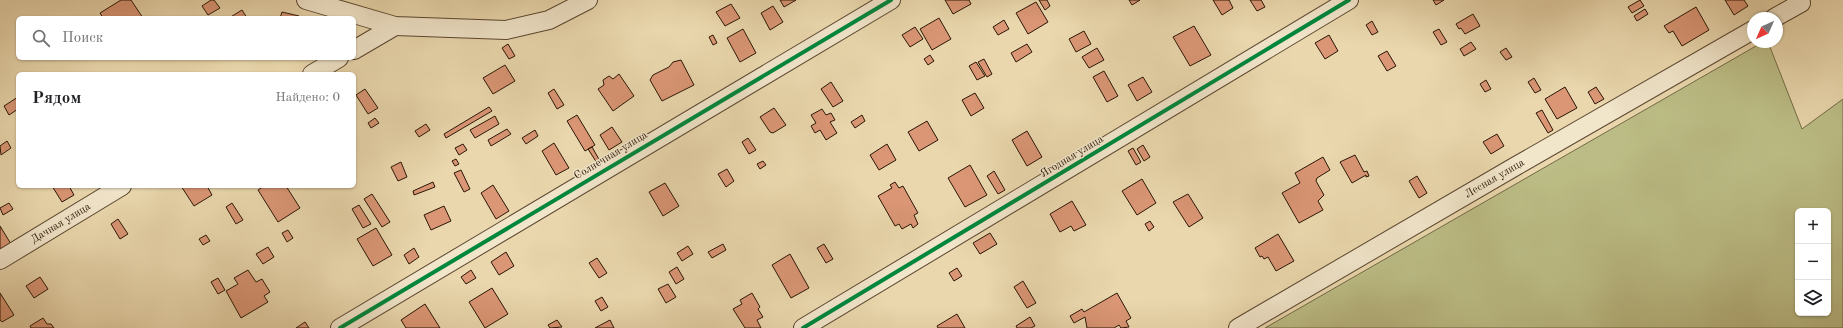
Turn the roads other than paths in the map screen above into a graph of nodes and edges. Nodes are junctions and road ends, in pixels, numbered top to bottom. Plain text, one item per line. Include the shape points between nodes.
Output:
1 (306, 0) edge
2 (588, 0) edge
3 (891, 0) edge
4 (1349, 0) edge
5 (1801, 1) edge
6 (1783, 12) edge
7 (395, 26) junction
8 (1747, 33) edge
9 (356, 49) edge
10 (336, 60) edge
11 (315, 72) edge
12 (119, 188) edge
13 (0, 260) edge
14 (340, 328) edge
15 (803, 328) edge
16 (1238, 328) edge

1 - 7 street
2 - 7 street via 548,20 506,30
3 - 14 street, Солнечная улица
4 - 15 street, Ягодная улица
5 - 6 street
7 - 9 street
8 - 16 street, Лесная улица
10 - 11 street
12 - 13 street, Дачная улица

